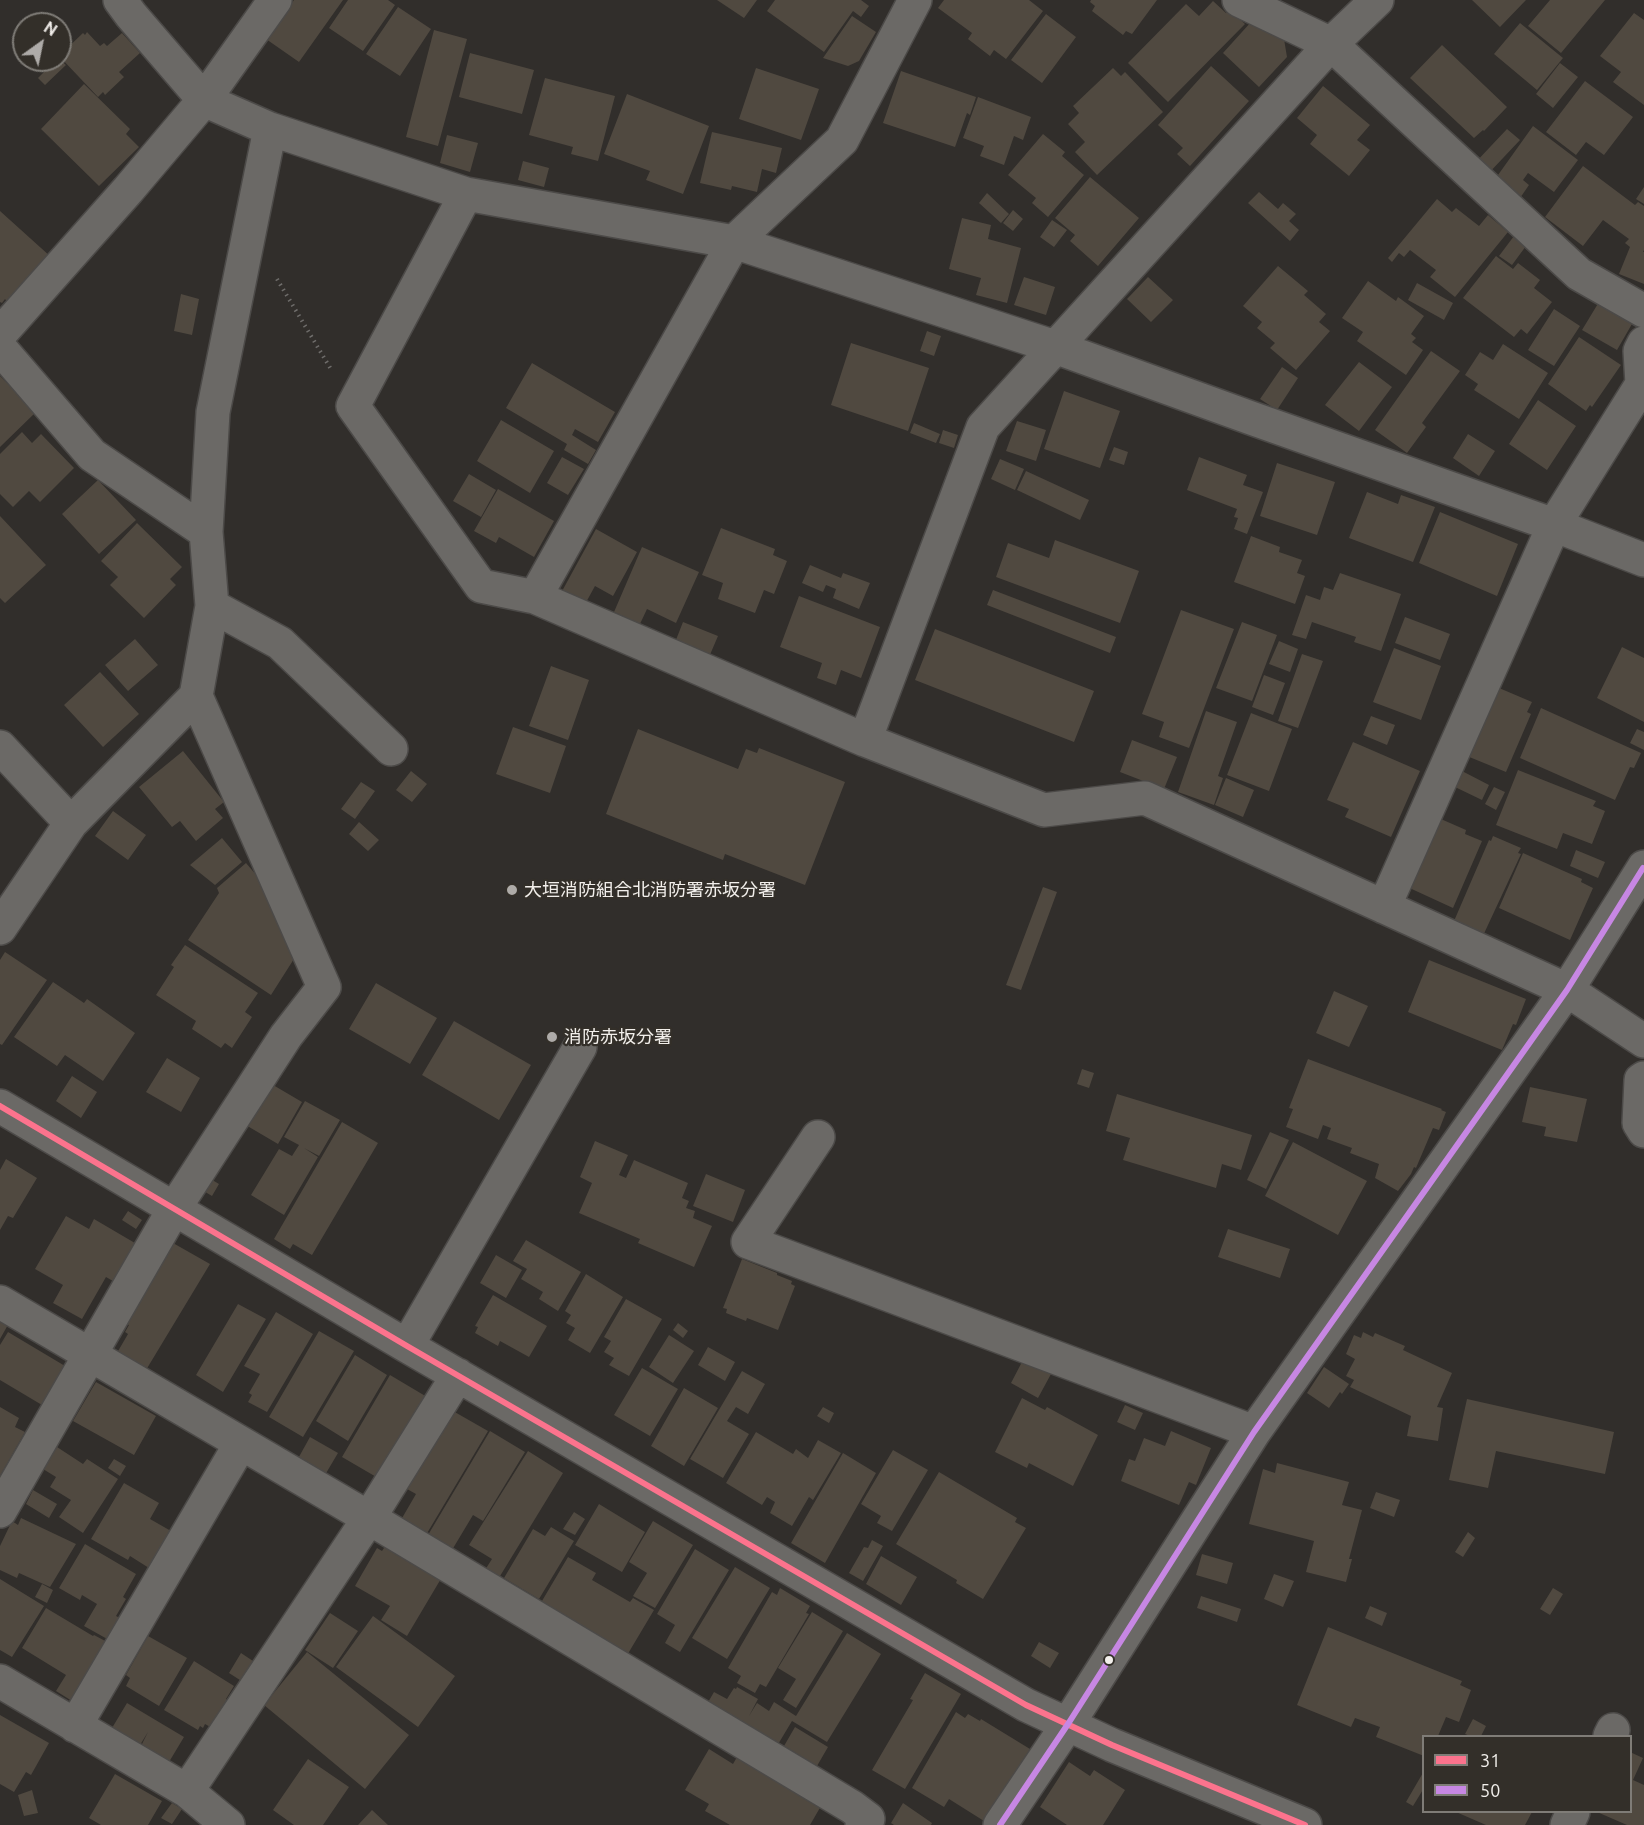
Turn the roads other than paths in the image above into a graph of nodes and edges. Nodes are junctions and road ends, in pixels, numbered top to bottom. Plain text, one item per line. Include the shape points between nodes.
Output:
1 (120, 0) edge
2 (275, 0) edge
3 (915, 0) edge
4 (1239, 0) edge
5 (1377, 0) edge
6 (1331, 44) junction
7 (204, 100) junction
8 (270, 129) junction
9 (466, 194) junction
10 (735, 242) junction
11 (1644, 311) edge
12 (0, 334) edge
13 (1644, 343) edge
14 (1055, 347) junction
15 (0, 348) edge
16 (1554, 525) junction
17 (206, 532) junction
18 (1644, 560) edge
19 (535, 597) junction
20 (212, 606) junction
21 (196, 696) junction
22 (865, 740) junction
23 (0, 747) edge
24 (391, 749) dead end
25 (71, 823) junction
26 (1644, 867) edge
27 (1384, 907) junction
28 (0, 928) edge
29 (1567, 990) junction
30 (1641, 1033) edge
31 (580, 1047) dead end
32 (1644, 1078) edge
33 (0, 1106) edge
34 (1644, 1131) edge
35 (818, 1137) dead end
36 (174, 1209) junction
37 (0, 1302) edge
38 (407, 1346) junction
39 (91, 1356) junction
40 (458, 1375) junction
41 (1254, 1432) junction
42 (241, 1443) junction
43 (0, 1511) edge
44 (369, 1518) junction
45 (0, 1681) edge
46 (1068, 1724) junction
47 (75, 1726) junction
48 (187, 1791) junction
49 (228, 1825) edge
50 (862, 1825) edge
51 (1000, 1825) edge
52 (1305, 1825) edge

1 - 7 street
2 - 7 street
3 - 10 street via 842,140
4 - 6 street
5 - 6 street
6 - 11 street via 1579,274
6 - 14 street
7 - 8 street
7 - 12 street
8 - 9 street
8 - 17 street via 213,412
9 - 10 street
9 - 19 street via 352,406 481,586
10 - 14 street
10 - 19 street
13 - 16 street via 1640,351 1642,384
14 - 16 street
14 - 22 street via 984,427
15 - 17 street via 92,455
16 - 18 street
16 - 27 street
17 - 20 street
19 - 22 street
20 - 21 street
20 - 24 street via 280,643
21 - 25 street
21 - 36 street via 324,987 286,1036
22 - 27 street via 1044,810 1145,798
23 - 25 street
25 - 28 street
26 - 29 street
27 - 29 street
29 - 30 street
29 - 41 street
31 - 38 street
32 - 34 street via 1639,1124
33 - 36 street
35 - 41 street via 748,1242
36 - 38 street
36 - 39 street
37 - 39 street
38 - 40 street
39 - 42 street
39 - 43 street
40 - 44 street
40 - 46 street via 1026,1705
41 - 46 street
42 - 44 street
42 - 47 street
44 - 48 street
44 - 50 street via 852,1807 868,1819
45 - 47 street
46 - 51 street
46 - 52 street
47 - 48 street
48 - 49 street

